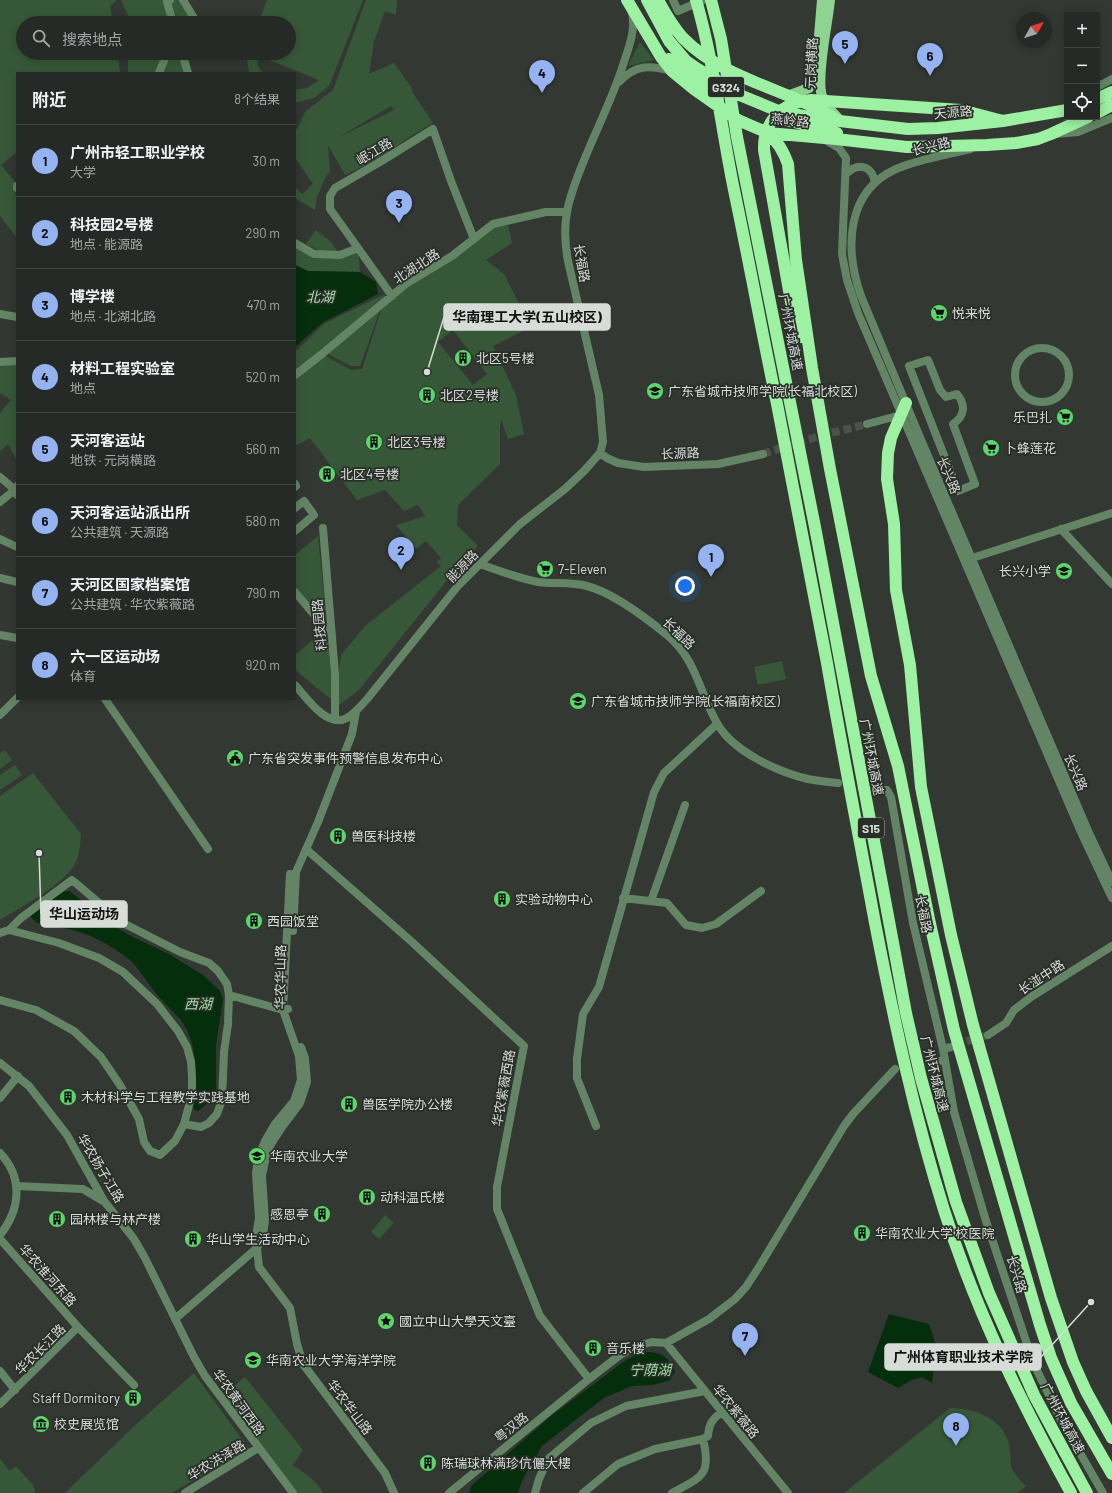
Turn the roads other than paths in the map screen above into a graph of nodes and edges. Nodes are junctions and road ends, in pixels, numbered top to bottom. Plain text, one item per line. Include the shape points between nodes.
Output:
1 (170, 0) edge
2 (183, 0) edge
3 (647, 0) edge
4 (658, 0) edge
5 (673, 0) edge
6 (696, 0) edge
7 (703, 0) edge
8 (711, 0) edge
9 (822, 0) edge
10 (830, 0) edge
11 (628, 3) edge
12 (171, 16) edge
13 (193, 16) edge
14 (652, 43) junction
15 (164, 60) edge
16 (184, 60) edge
17 (672, 71) junction
18 (159, 72) edge
19 (188, 72) edge
20 (818, 76) junction
21 (1112, 79) edge
22 (617, 84) junction
23 (1100, 85) edge
24 (1112, 92) edge
25 (790, 95) junction
26 (1100, 98) edge
27 (825, 101) junction
28 (1112, 105) edge
29 (1064, 109) edge
30 (1100, 111) edge
31 (1112, 118) edge
32 (1081, 120) edge
33 (1003, 121) junction
34 (841, 122) junction
35 (768, 133) junction
36 (1051, 134) junction
37 (809, 136) junction
38 (888, 146) junction
39 (987, 146) junction
40 (846, 174) junction
41 (875, 183) junction
42 (330, 196) joint
43 (567, 212) junction
44 (474, 239) junction
45 (296, 244) edge
46 (358, 248) junction
47 (392, 296) junction
48 (0, 314) edge
49 (16, 317) edge
50 (16, 361) edge
51 (0, 362) edge
52 (812, 368) junction
53 (296, 374) edge
54 (1049, 402) joint
55 (906, 403) junction
56 (901, 415) junction
57 (958, 421) joint
58 (867, 424) tunnel mouth
59 (816, 436) dead end
60 (600, 453) junction
61 (763, 454) tunnel mouth
62 (0, 477) edge
63 (16, 490) edge
64 (0, 502) edge
65 (296, 507) edge
66 (1112, 514) edge
67 (324, 528) dead end
68 (1061, 529) junction
69 (296, 530) edge
70 (0, 539) edge
71 (16, 547) edge
72 (967, 559) junction
73 (480, 564) junction
74 (0, 578) edge
75 (16, 582) edge
76 (1112, 584) edge
77 (296, 593) edge
78 (0, 635) edge
79 (864, 635) junction
80 (332, 636) junction
81 (16, 638) edge
82 (296, 685) edge
83 (16, 699) edge
84 (106, 700) edge
85 (356, 712) junction
86 (0, 715) edge
87 (335, 720) junction
88 (717, 724) junction
89 (838, 783) tunnel mouth
90 (880, 790) tunnel mouth
91 (684, 805) dead end
92 (208, 849) dead end
93 (306, 849) junction
94 (1112, 882) edge
95 (761, 891) dead end
96 (623, 898) junction
97 (1112, 898) edge
98 (651, 901) junction
99 (9, 930) junction
100 (0, 933) edge
101 (1112, 946) edge
102 (229, 995) junction
103 (0, 1000) edge
104 (286, 1009) junction
105 (988, 1035) tunnel mouth
106 (947, 1048) joint
107 (944, 1059) junction
108 (0, 1063) edge
109 (931, 1064) dead end
110 (895, 1069) dead end
111 (18, 1076) junction
112 (0, 1098) edge
113 (184, 1124) junction
114 (596, 1126) dead end
115 (0, 1153) edge
116 (16, 1186) junction
117 (104, 1201) junction
118 (0, 1235) edge
119 (0, 1239) edge
120 (257, 1248) junction
121 (176, 1319) junction
122 (78, 1327) junction
123 (666, 1343) junction
124 (0, 1371) edge
125 (588, 1379) junction
126 (134, 1385) dead end
127 (15, 1390) junction
128 (705, 1391) junction
129 (1034, 1395) junction
130 (0, 1404) edge
131 (722, 1412) junction
132 (1112, 1438) edge
133 (703, 1439) junction
134 (258, 1448) junction
135 (1112, 1474) edge
136 (185, 1493) edge
137 (293, 1493) edge
138 (394, 1493) edge
139 (449, 1493) edge
140 (535, 1493) edge
141 (583, 1493) edge
142 (672, 1493) edge
143 (788, 1493) edge
144 (1071, 1493) edge
145 (1087, 1493) edge
146 (1092, 1493) edge
147 (1102, 1493) edge

1 - 12 street via 167,2
2 - 13 street
3 - 34 highway, 燕岭路 / G324 via 677,51 686,61 709,77 742,96 776,110
4 - 25 highway, G324 via 682,37 702,54 745,78
5 - 7 street via 678,10
6 - 144 highway, 广州环城高速 / S15 via 706,35 724,139 798,507 852,803 896,1030 910,1088 944,1211 966,1272 1025,1408
8 - 129 highway, 广州环城高速 / S15 via 721,39 737,137 814,519 906,1013 946,1171 966,1231
9 - 20 main road, 元岗横路
10 - 20 main road, 元岗横路
11 - 14 highway, 燕岭路 / G324
11 - 22 street, 长福路 via 633,19 632,39
14 - 17 highway, 燕岭路 / G324
14 - 38 highway via 687,73 741,105 781,119
15 - 18 street
16 - 19 street
17 - 22 street, 长福路 via 642,67 625,76
17 - 35 highway, 燕岭路 / G324 via 734,117
20 - 25 main road, 元岗横路 via 809,88
20 - 27 main road, 元岗横路
21 - 23 street
22 - 43 street, 长福路 via 578,174
24 - 26 highway
25 - 34 highway, G324 via 823,110
27 - 33 highway via 961,110
27 - 34 main road, 元岗横路
27 - 52 highway via 806,100 786,106 774,116 765,134 764,145 764,157 794,313
28 - 30 highway
29 - 33 highway, 天源路 / G324
31 - 36 street via 1078,132
32 - 36 highway, G324
33 - 34 highway, 天源路 / G324 via 914,129
35 - 37 highway, 燕岭路 / G324
35 - 52 highway via 783,152 788,164 796,260
36 - 39 highway, G324 via 1028,141
37 - 38 highway, 燕岭路 / G324
37 - 40 street, 长兴路 via 828,141 839,148 846,158
38 - 39 highway, G324
39 - 41 street, 长兴路 via 908,164 888,173
40 - 41 street via 861,166 871,172
40 - 56 street, 长兴路 via 842,254 847,280 858,313
41 - 55 street, 长兴路 via 862,198 854,219 853,265 861,296
42 - 44 street, 岷江路 via 335,188 433,129
42 - 46 street, 北湖北路 via 330,209
43 - 44 street, 北湖北路 via 546,212 493,224
43 - 60 street, 长福路 via 567,253 600,395 603,442
44 - 47 street, 北湖北路 via 452,256 407,283
45 - 46 street via 314,254 340,256
46 - 47 street, 北湖北路
47 - 53 street
48 - 49 street
50 - 51 street
52 - 79 highway
54 - 54 street via 1064,392 1069,379 1068,366 1063,358 1048,348 1030,350 1022,355 1016,367 1014,380 1023,396 1031,401
55 - 56 highway
55 - 72 street, 长兴路
56 - 58 street
56 - 72 street, 长兴路
56 - 132 highway via 891,438 887,468 894,524 896,590 910,665 921,787 951,935 973,1025 1060,1328 1083,1386
57 - 57 street via 963,410 961,399 957,394 946,397 940,390 928,360 909,366 958,491 974,484 953,424
59 - 79 highway via 844,580 852,594
60 - 61 street, 长源路 via 618,463 644,467 718,464
60 - 73 street, 能源路 via 584,472 520,524
62 - 63 street
63 - 64 street
65 - 69 street via 304,501 314,515
66 - 68 street
67 - 80 street, 科技园路
68 - 72 street
68 - 76 street
70 - 71 street
72 - 94 street, 长兴路
72 - 97 street, 长兴路 via 1080,830
73 - 85 street, 能源路 via 457,587
73 - 88 street, 长福路 via 539,582 587,586 611,596 638,613 668,636 690,660
74 - 75 street
77 - 80 street
78 - 81 street
79 - 135 highway via 873,682 898,766 952,1023 1035,1310 1063,1388
80 - 87 street, 科技园路
82 - 87 street via 323,715
83 - 86 street
84 - 92 street
85 - 87 street via 347,718
85 - 93 street, 华农华山路 via 352,734
88 - 89 street, 长福路 via 748,754 808,779
88 - 96 street via 664,774 654,792
90 - 106 street, 长福路 via 887,790 891,797 913,923
91 - 98 street
93 - 104 street, 华农华山路 via 293,873
93 - 125 street, 华农紫薇西路 via 412,942 524,1046 497,1187 498,1210 540,1316
95 - 98 street via 716,924 702,928 686,925 667,903
96 - 98 street
96 - 114 street via 599,987 583,1014 578,1052 578,1078
99 - 100 street
99 - 102 street via 72,880 123,922 180,952 209,963 227,984
99 - 113 street via 59,943 99,958 123,972 157,1004 187,1047 192,1094
101 - 105 street, 长湴中路 via 1031,997 1014,1010 1006,1023
102 - 104 street
102 - 113 street via 222,1100 217,1114 210,1123 201,1127
103 - 113 street via 36,1010 74,1031 101,1057 139,1119 144,1142 150,1151 160,1155 175,1141
104 - 120 street, 华农华山路 via 305,1058 304,1081 300,1103 271,1144 265,1161 262,1176 265,1220 263,1235
106 - 107 street, 长兴路
107 - 109 street
107 - 147 street, 长兴路 via 954,1112 986,1221 1034,1362 1061,1420
108 - 111 street, 华农扬子江路
110 - 123 street via 844,1126 746,1287 709,1319
111 - 112 street
111 - 117 street, 华农扬子江路 via 29,1086 67,1135
115 - 116 street via 11,1168
116 - 117 street via 83,1189
116 - 118 street via 15,1209 9,1224
117 - 121 street, 华农扬子江路 via 134,1239
119 - 122 street, 华农淮河东路
120 - 121 street
120 - 138 street, 华农华山路 via 259,1267 290,1308 303,1364 385,1473
121 - 134 street, 华农黄河西路 via 205,1376
122 - 126 street, 华农淮河东路
122 - 127 street, 华农长江路
123 - 125 street, 粤汉路 via 652,1342 637,1346 620,1355
123 - 128 street, 华农紫薇路
124 - 127 street
125 - 139 street, 粤汉路
127 - 130 street, 华农长江路
128 - 131 street, 华农紫薇路
128 - 140 street via 626,1406 591,1423 548,1459
129 - 145 highway, 广州环城高速 / S15
129 - 146 highway
131 - 133 street via 713,1418 708,1436
131 - 143 street, 华农紫薇路
133 - 141 street via 655,1449 618,1464
133 - 142 street via 706,1466 702,1476
134 - 136 street, 华农洪泽路
134 - 137 street, 华农黄河西路

